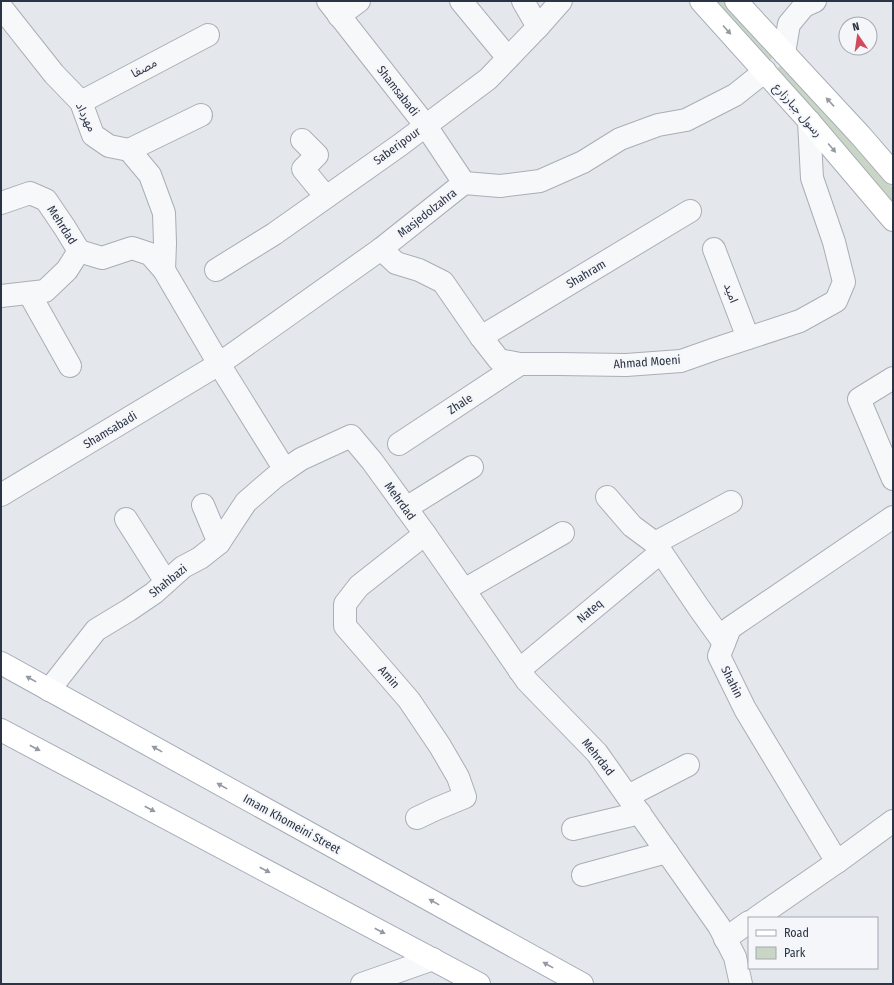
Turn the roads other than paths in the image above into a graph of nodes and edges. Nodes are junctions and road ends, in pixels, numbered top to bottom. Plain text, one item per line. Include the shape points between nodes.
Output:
1 (359, 1) edge
2 (461, 1) edge
3 (523, 1) edge
4 (561, 1) edge
5 (701, 1) edge
6 (736, 1) edge
7 (815, 1) edge
8 (1, 7) edge
9 (333, 9) edge
10 (538, 27) junction
11 (208, 35) dead end
12 (784, 53) junction
13 (508, 58) junction
14 (765, 71) junction
15 (81, 102) junction
16 (201, 115) dead end
17 (809, 121) junction
18 (426, 126) junction
19 (302, 140) dead end
20 (129, 150) junction
21 (893, 173) edge
22 (464, 184) junction
23 (326, 197) junction
24 (1, 203) edge
25 (690, 211) dead end
26 (893, 220) edge
27 (714, 249) dead end
28 (381, 250) junction
29 (79, 251) junction
30 (164, 270) junction
31 (216, 270) dead end
32 (29, 293) junction
33 (1, 296) edge
34 (481, 337) junction
35 (748, 338) junction
36 (220, 364) junction
37 (520, 364) junction
38 (70, 366) dead end
39 (893, 378) edge
40 (399, 444) dead end
41 (472, 467) dead end
42 (286, 470) junction
43 (893, 479) edge
44 (1, 495) edge
45 (608, 497) dead end
46 (731, 502) dead end
47 (203, 505) dead end
48 (406, 508) junction
49 (893, 517) edge
50 (126, 519) dead end
51 (563, 533) dead end
52 (425, 534) junction
53 (219, 543) junction
54 (658, 548) junction
55 (166, 582) junction
56 (464, 590) junction
57 (724, 643) junction
58 (1, 663) edge
59 (519, 670) junction
60 (49, 690) junction
61 (1, 730) edge
62 (688, 765) dead end
63 (634, 805) junction
64 (417, 818) dead end
65 (893, 822) edge
66 (573, 829) dead end
67 (667, 852) junction
68 (837, 862) junction
69 (582, 875) dead end
70 (757, 917) edge
71 (748, 923) edge
72 (725, 939) junction
73 (433, 959) junction
74 (399, 978) edge
75 (362, 984) edge
76 (479, 984) edge
77 (582, 984) edge
78 (741, 984) edge

1 - 9 street
2 - 13 street
3 - 10 street
4 - 10 street, Saberipour
5 -> 14 main road, رسول جبارزارع
6 - 12 main road
7 - 12 street via 804,6 789,24
8 - 15 street, مهرداد via 54,74
9 - 18 street, Shamsabadi
10 - 13 street, Saberipour
11 - 15 street, مصفا
12 - 14 main road
21 -> 12 main road
13 - 18 street, Saberipour via 488,79
14 - 17 main road, رسول جبارزارع
14 - 22 street, Masjedolzahra via 735,94 686,120 658,125 620,139 583,162 540,181 500,186
15 - 20 street, مهرداد via 93,135 109,146
16 - 20 street
17 -> 26 main road, رسول جبارزارع
17 - 35 street, Ahmad Moeni via 812,178 834,242 844,282 836,301 800,321
18 - 22 street, Shamsabadi
18 - 23 street, Saberipour
19 - 23 street via 317,155 303,170
20 - 30 street via 150,175 164,213
22 - 28 street, Masjedolzahra
23 - 31 street, Saberipour via 274,234
24 - 29 street, Mehrdad via 30,193 46,200
25 - 34 street, Shahram
27 - 35 street, امید
28 - 34 street, Ahmad Moeni via 396,263 443,282
28 - 36 street, Masjedolzahra
29 - 30 street, Mehrdad via 102,258 132,248 150,254
29 - 32 street via 67,270 45,291
30 - 36 street, Mehrdad
32 - 33 street
32 - 38 street
34 - 37 street, Ahmad Moeni via 499,360
35 - 37 street, Ahmad Moeni via 681,362 626,366
36 - 42 street, Mehrdad
36 - 44 street, Shamsabadi
37 - 40 street, Zhale
39 - 43 street via 859,399
41 - 48 street
42 - 48 street, Mehrdad via 301,459 351,436
42 - 53 street, Shahbazi via 246,502
45 - 54 street via 632,526
46 - 54 street, Nateq
47 - 53 street
48 - 52 street, Mehrdad
49 - 57 street, Shahin via 730,628
50 - 55 street
51 - 56 street
52 - 56 street, Mehrdad
52 - 64 street, Amin via 359,586 345,604 345,626 413,707 440,746 466,797
53 - 55 street, Shahbazi via 183,567
54 - 57 street
54 - 59 street, Nateq
55 - 60 street, Shahbazi via 154,593 96,630
56 - 59 street, Mehrdad
57 - 68 street, Shahin via 719,656 742,702
60 -> 58 main road, Imam Khomeini Street
59 - 63 street, Mehrdad via 597,753
77 -> 60 main road, Imam Khomeini Street
61 -> 73 main road
62 - 63 street
63 - 66 street
63 - 67 street, Mehrdad
65 - 68 street
67 - 69 street
67 - 72 street, Mehrdad via 719,926
68 - 70 street
71 - 72 street
72 - 78 street, Mehrdad via 735,957
73 - 74 street
73 - 76 main road
74 - 75 street

